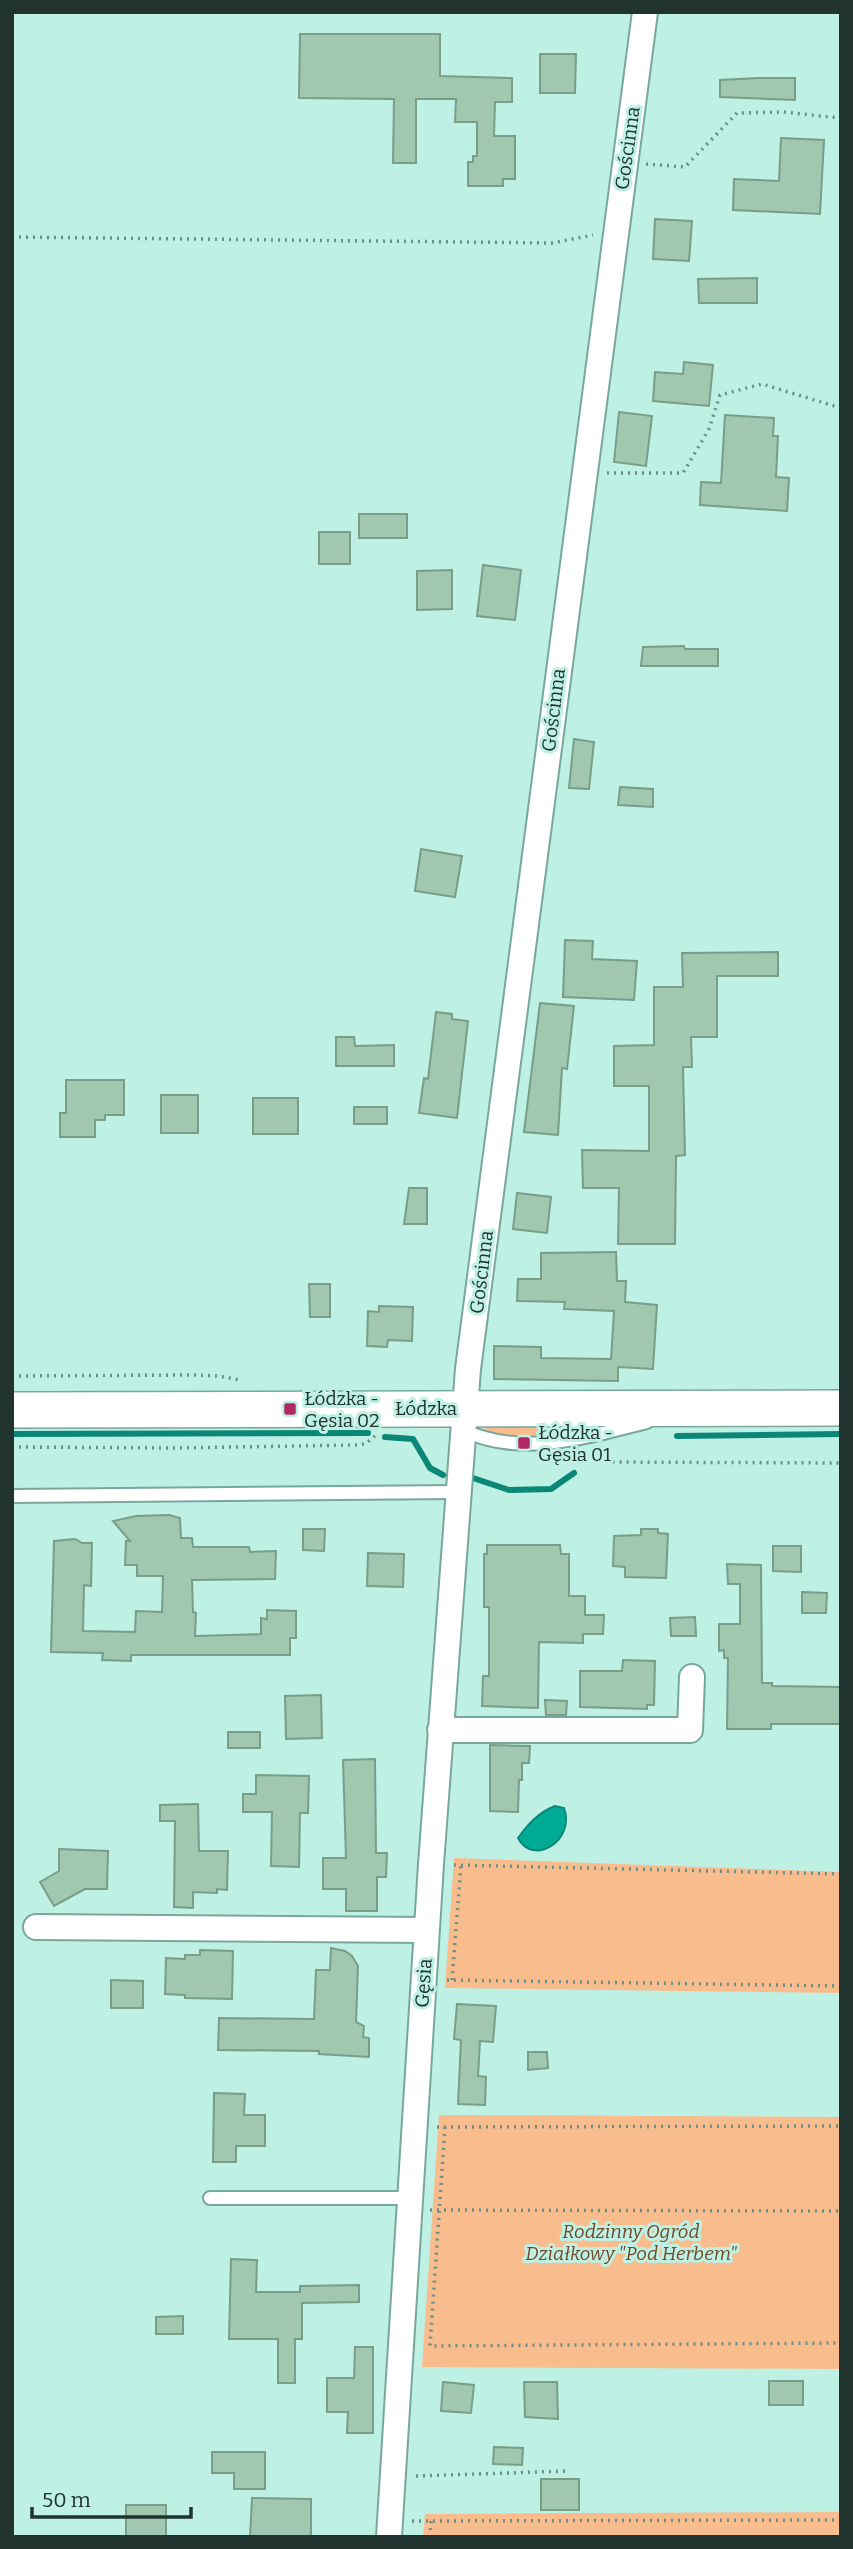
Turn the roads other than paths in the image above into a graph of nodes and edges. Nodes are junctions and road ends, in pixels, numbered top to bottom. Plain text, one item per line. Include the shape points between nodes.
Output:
1 (645, 12) edge
2 (841, 1408) edge
3 (12, 1410) edge
4 (464, 1419) junction
5 (458, 1492) junction
6 (12, 1496) edge
7 (692, 1677) dead end
8 (440, 1730) junction
9 (36, 1927) dead end
10 (427, 1930) junction
11 (210, 2198) dead end
12 (409, 2204) junction
13 (389, 2537) edge

1 - 4 street, Gościnna
2 - 4 main road, Łódzka via 697,1408
3 - 4 main road, Łódzka
4 - 5 street, Gęsia
5 - 6 lane
5 - 8 street, Gęsia
7 - 8 street via 690,1730
8 - 10 street, Gęsia
9 - 10 street
10 - 12 street, Gęsia
11 - 12 lane
12 - 13 street, Gęsia

